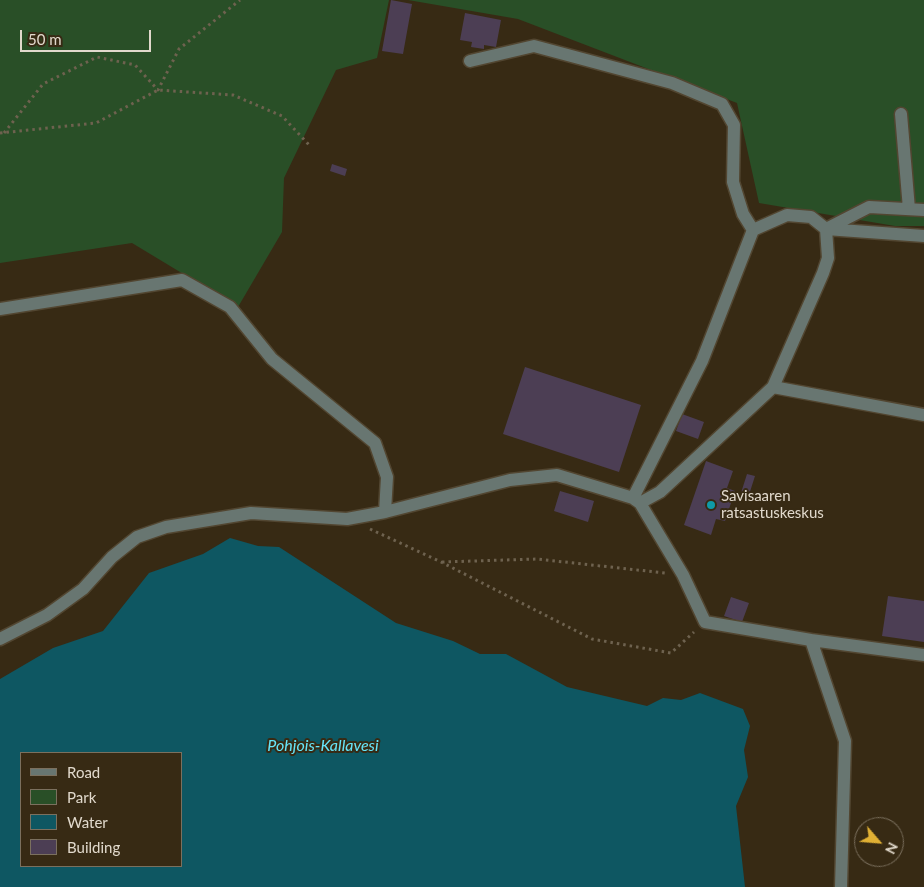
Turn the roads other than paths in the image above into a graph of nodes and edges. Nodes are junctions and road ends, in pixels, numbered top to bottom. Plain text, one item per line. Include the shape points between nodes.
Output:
1 (470, 60) dead end
2 (901, 114) dead end
3 (909, 209) junction
4 (924, 210) edge
5 (826, 229) junction
6 (753, 230) junction
7 (924, 236) edge
8 (0, 309) edge
9 (773, 387) junction
10 (924, 415) edge
11 (637, 501) junction
12 (385, 512) junction
13 (0, 639) edge
14 (811, 640) junction
15 (924, 655) edge
16 (841, 887) edge

1 - 6 street via 534,46 672,83 722,104 734,125 733,182 743,214
2 - 3 street
3 - 4 street
3 - 5 street via 869,207
5 - 6 street via 811,217 787,215
5 - 7 street
5 - 9 street via 828,258 823,273
6 - 11 street via 702,361
8 - 12 street via 182,280 230,307 272,359 375,444 387,477
9 - 10 street
9 - 11 street via 660,492
11 - 12 street via 557,475 510,480
11 - 14 street via 683,574 705,622
12 - 13 street via 347,519 251,513 166,527 137,537 112,557 83,589 47,615
14 - 15 street
14 - 16 street via 845,741

